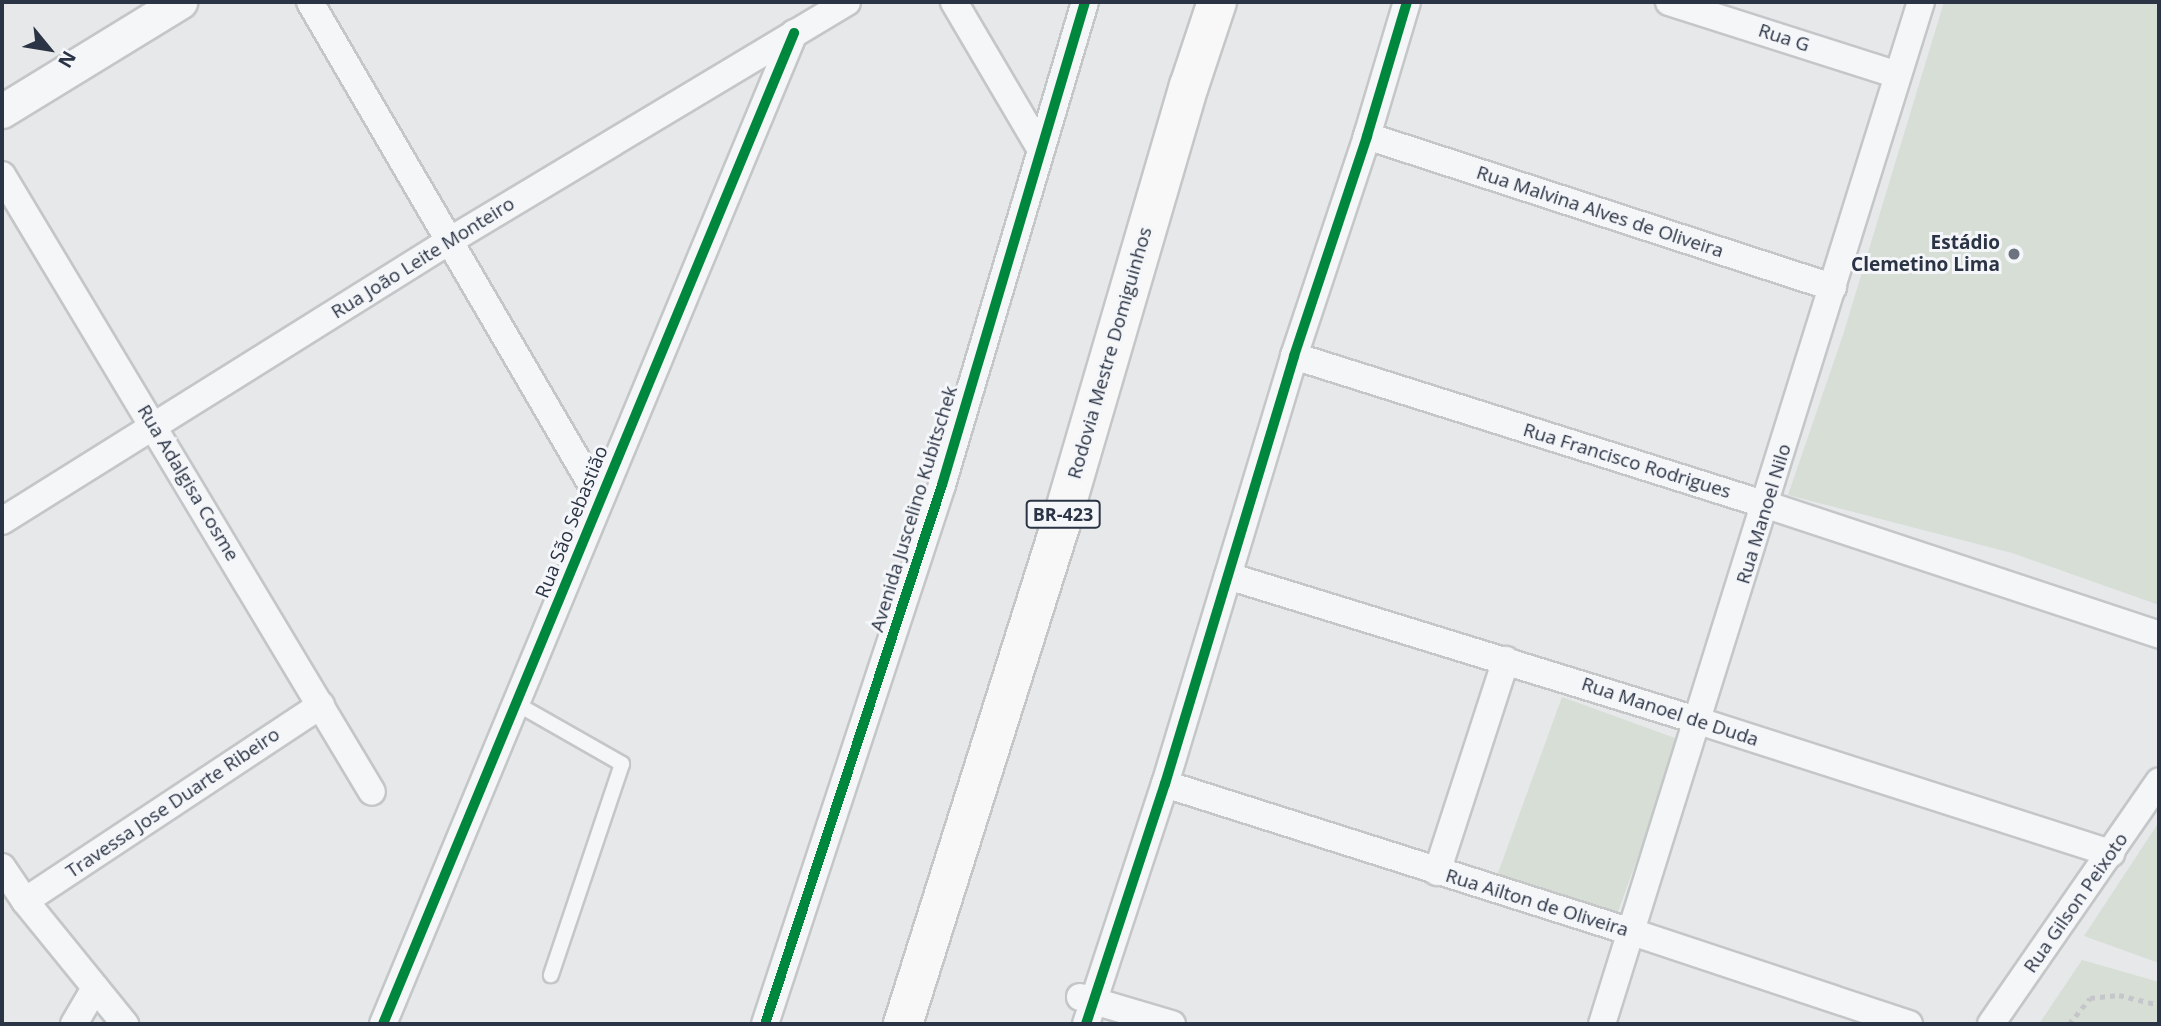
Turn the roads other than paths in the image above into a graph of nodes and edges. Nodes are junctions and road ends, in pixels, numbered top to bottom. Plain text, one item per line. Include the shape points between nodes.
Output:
1 (180, 2) edge
2 (310, 2) edge
3 (847, 2) edge
4 (954, 2) edge
5 (1085, 2) edge
6 (1217, 2) edge
7 (1407, 2) edge
8 (1670, 2) edge
9 (1921, 2) edge
10 (794, 33) junction
11 (1899, 75) junction
12 (2, 111) edge
13 (1367, 136) junction
14 (1040, 148) junction
15 (2, 175) edge
16 (451, 240) junction
17 (1833, 287) junction
18 (1294, 356) junction
19 (153, 425) junction
20 (600, 499) junction
21 (1767, 505) junction
22 (2, 521) edge
23 (1228, 576) junction
24 (2159, 635) edge
25 (1506, 660) junction
26 (517, 704) junction
27 (321, 705) junction
28 (1699, 720) junction
29 (2159, 781) edge
30 (1165, 784) junction
31 (372, 792) dead end
32 (2111, 853) junction
33 (2, 867) edge
34 (1437, 872) junction
35 (25, 901) junction
36 (1632, 932) junction
37 (551, 975) dead end
38 (95, 988) junction
39 (1087, 1007) edge
40 (74, 1024) edge
41 (125, 1024) edge
42 (383, 1024) edge
43 (765, 1024) edge
44 (903, 1024) edge
45 (1172, 1024) edge
46 (1602, 1024) edge
47 (1909, 1024) edge
48 (1991, 1024) edge

1 - 12 street
2 - 16 street
3 - 10 street, Rua João Leite Monteiro
4 - 14 street
5 - 14 street, Avenida Juscelino Kubitschek
6 - 44 main road, Rodovia Mestre Domiguinhos / BR-423
7 - 13 street
8 - 11 street, Rua G
9 - 11 street, Rua Manoel Nilo
10 - 16 street, Rua João Leite Monteiro
10 - 20 street, Rua São Sebastião
11 - 17 street, Rua Manoel Nilo
13 - 17 street, Rua Malvina Alves de Oliveira
13 - 18 street
14 - 43 street, Avenida Juscelino Kubitschek via 942,485
15 - 19 street, Rua Adalgisa Cosme
16 - 19 street, Rua João Leite Monteiro
16 - 20 street
17 - 21 street, Rua Manoel Nilo
18 - 21 street, Rua Francisco Rodrigues
18 - 23 street
19 - 22 street, Rua João Leite Monteiro
19 - 27 street, Rua Adalgisa Cosme
20 - 26 street, Rua São Sebastião
21 - 24 street, Rua Francisco Rodrigues
21 - 28 street, Rua Manoel Nilo
23 - 25 street, Rua Manoel de Duda
23 - 30 street
25 - 28 street, Rua Manoel de Duda
25 - 34 street
26 - 37 lane via 622,764
26 - 42 street, Rua São Sebastião
27 - 31 street, Rua Adalgisa Cosme
27 - 35 street, Travessa Jose Duarte Ribeiro
28 - 32 street, Rua Manoel de Duda
28 - 36 street, Rua Manoel Nilo
29 - 32 street, Rua Gilson Peixoto
30 - 34 street, Rua Ailton de Oliveira
30 - 39 street
32 - 48 street, Rua Gilson Peixoto
33 - 35 street
34 - 36 street, Rua Ailton de Oliveira
35 - 38 street
36 - 46 street, Rua Manoel Nilo
36 - 47 street, Rua Ailton de Oliveira
38 - 40 street
38 - 41 street
39 - 45 street

